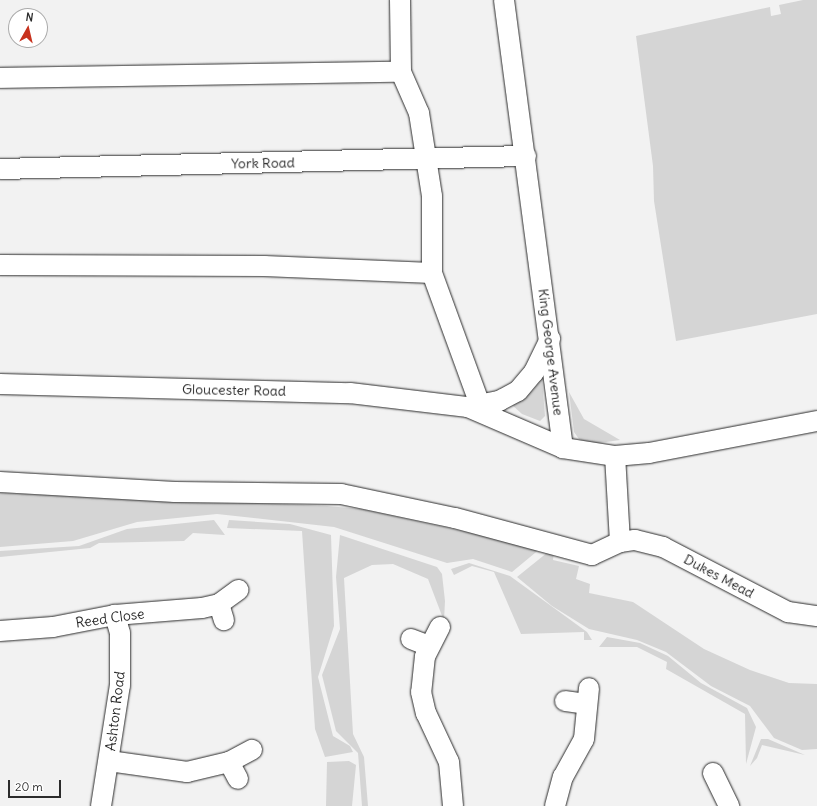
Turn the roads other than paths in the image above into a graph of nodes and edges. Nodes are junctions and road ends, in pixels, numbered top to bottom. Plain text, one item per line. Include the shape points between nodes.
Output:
1 (400, 0) edge
2 (504, 0) edge
3 (400, 72) junction
4 (0, 78) edge
5 (526, 156) junction
6 (426, 160) junction
7 (0, 169) edge
8 (0, 265) edge
9 (432, 273) junction
10 (550, 339) junction
11 (0, 384) edge
12 (474, 406) junction
13 (817, 421) edge
14 (562, 448) junction
15 (615, 456) junction
16 (0, 482) edge
17 (620, 542) junction
18 (238, 590) dead end
19 (115, 615) junction
20 (817, 616) edge
21 (440, 627) dead end
22 (0, 631) edge
23 (565, 701) dead end
24 (252, 750) dead end
25 (108, 761) junction
26 (101, 806) edge
27 (453, 806) edge
28 (556, 806) edge

1 - 3 street
2 - 5 street, King George Avenue
3 - 4 street
3 - 6 street via 419,113
5 - 6 street, York Road
5 - 10 street, King George Avenue
6 - 7 street, York Road
6 - 9 street via 434,226
8 - 9 street via 264,266
9 - 12 street
10 - 12 street, Gloucester Road via 527,383 507,398
10 - 14 street, King George Avenue
11 - 12 street, Gloucester Road via 350,393
12 - 14 street, Gloucester Road
13 - 15 street via 649,453
14 - 15 street
15 - 17 street
16 - 17 street, Dukes Mead via 175,492 341,494 455,518 592,555
17 - 20 street, Dukes Mead via 635,540 663,547 788,612
18 - 19 street, Reed Close via 221,612 184,611
19 - 22 street, Reed Close via 53,627
19 - 25 street, Ashton Road via 120,633 120,685
21 - 27 street via 420,642 420,692 426,713 449,762
23 - 28 street via 588,696 584,739 563,777
24 - 25 street via 234,771 187,772
25 - 26 street, Ashton Road

